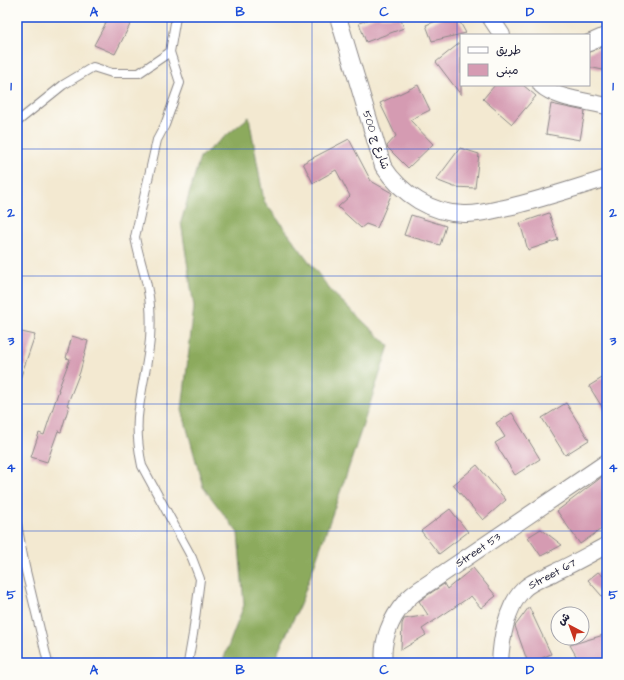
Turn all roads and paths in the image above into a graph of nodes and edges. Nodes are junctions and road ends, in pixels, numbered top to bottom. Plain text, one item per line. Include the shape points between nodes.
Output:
1 (176, 17) edge
2 (338, 17) edge
3 (490, 17) edge
4 (501, 34) edge
5 (607, 35) edge
6 (590, 43) edge
7 (170, 52) junction
8 (542, 86) edge
9 (607, 106) edge
10 (17, 122) edge
11 (607, 178) edge
12 (607, 462) edge
13 (17, 524) edge
14 (607, 545) edge
15 (48, 663) edge
16 (188, 663) edge
17 (384, 663) edge
18 (500, 663) edge

1 - 7 lane
2 - 11 street, شارع ج 500 via 383,166 389,177 414,198 436,209 466,214 488,212 535,201
3 - 4 street
5 - 6 street
7 - 10 lane via 139,73 112,73 93,68 62,86
7 - 16 lane via 180,83 157,140 135,238 148,290 150,312 150,338 138,430 142,466 192,558 200,579
8 - 9 street via 554,94
12 - 17 street, Street 53 via 405,601 386,634
13 - 15 lane
14 - 18 street, Street 67 via 532,582 522,590 507,619

